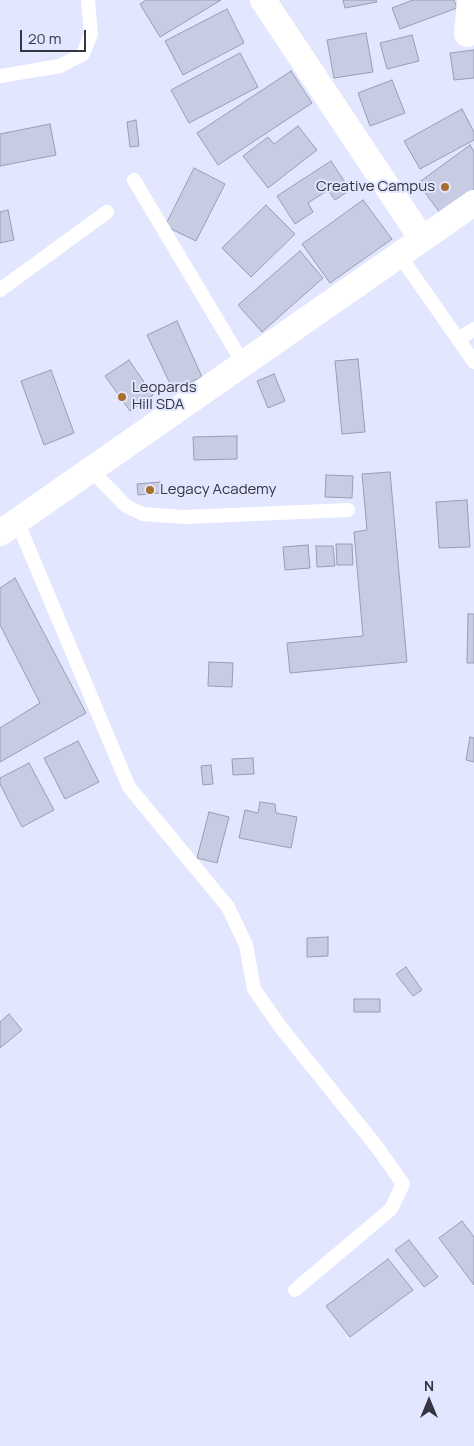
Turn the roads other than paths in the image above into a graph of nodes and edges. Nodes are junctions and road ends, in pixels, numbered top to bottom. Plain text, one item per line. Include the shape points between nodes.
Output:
1 (88, 0) edge
2 (263, 0) edge
3 (470, 0) edge
4 (467, 34) dead end
5 (0, 76) edge
6 (134, 180) dead end
7 (474, 203) edge
8 (108, 212) dead end
9 (422, 240) junction
10 (400, 256) junction
11 (0, 290) edge
12 (474, 329) edge
13 (459, 339) junction
14 (474, 362) edge
15 (244, 365) junction
16 (92, 471) junction
17 (348, 510) dead end
18 (8, 527) edge
19 (295, 1290) dead end

1 - 5 lane via 92,34 83,54 60,66
2 - 9 street
3 - 4 street
6 - 15 lane
7 - 9 street
8 - 11 lane
9 - 10 street
10 - 13 lane
10 - 15 street
12 - 13 lane
13 - 14 lane
15 - 16 street
16 - 17 lane via 126,506 143,514 185,517
16 - 18 street
18 - 19 lane via 129,787 228,908 246,945 254,989 282,1030 403,1184 391,1210

